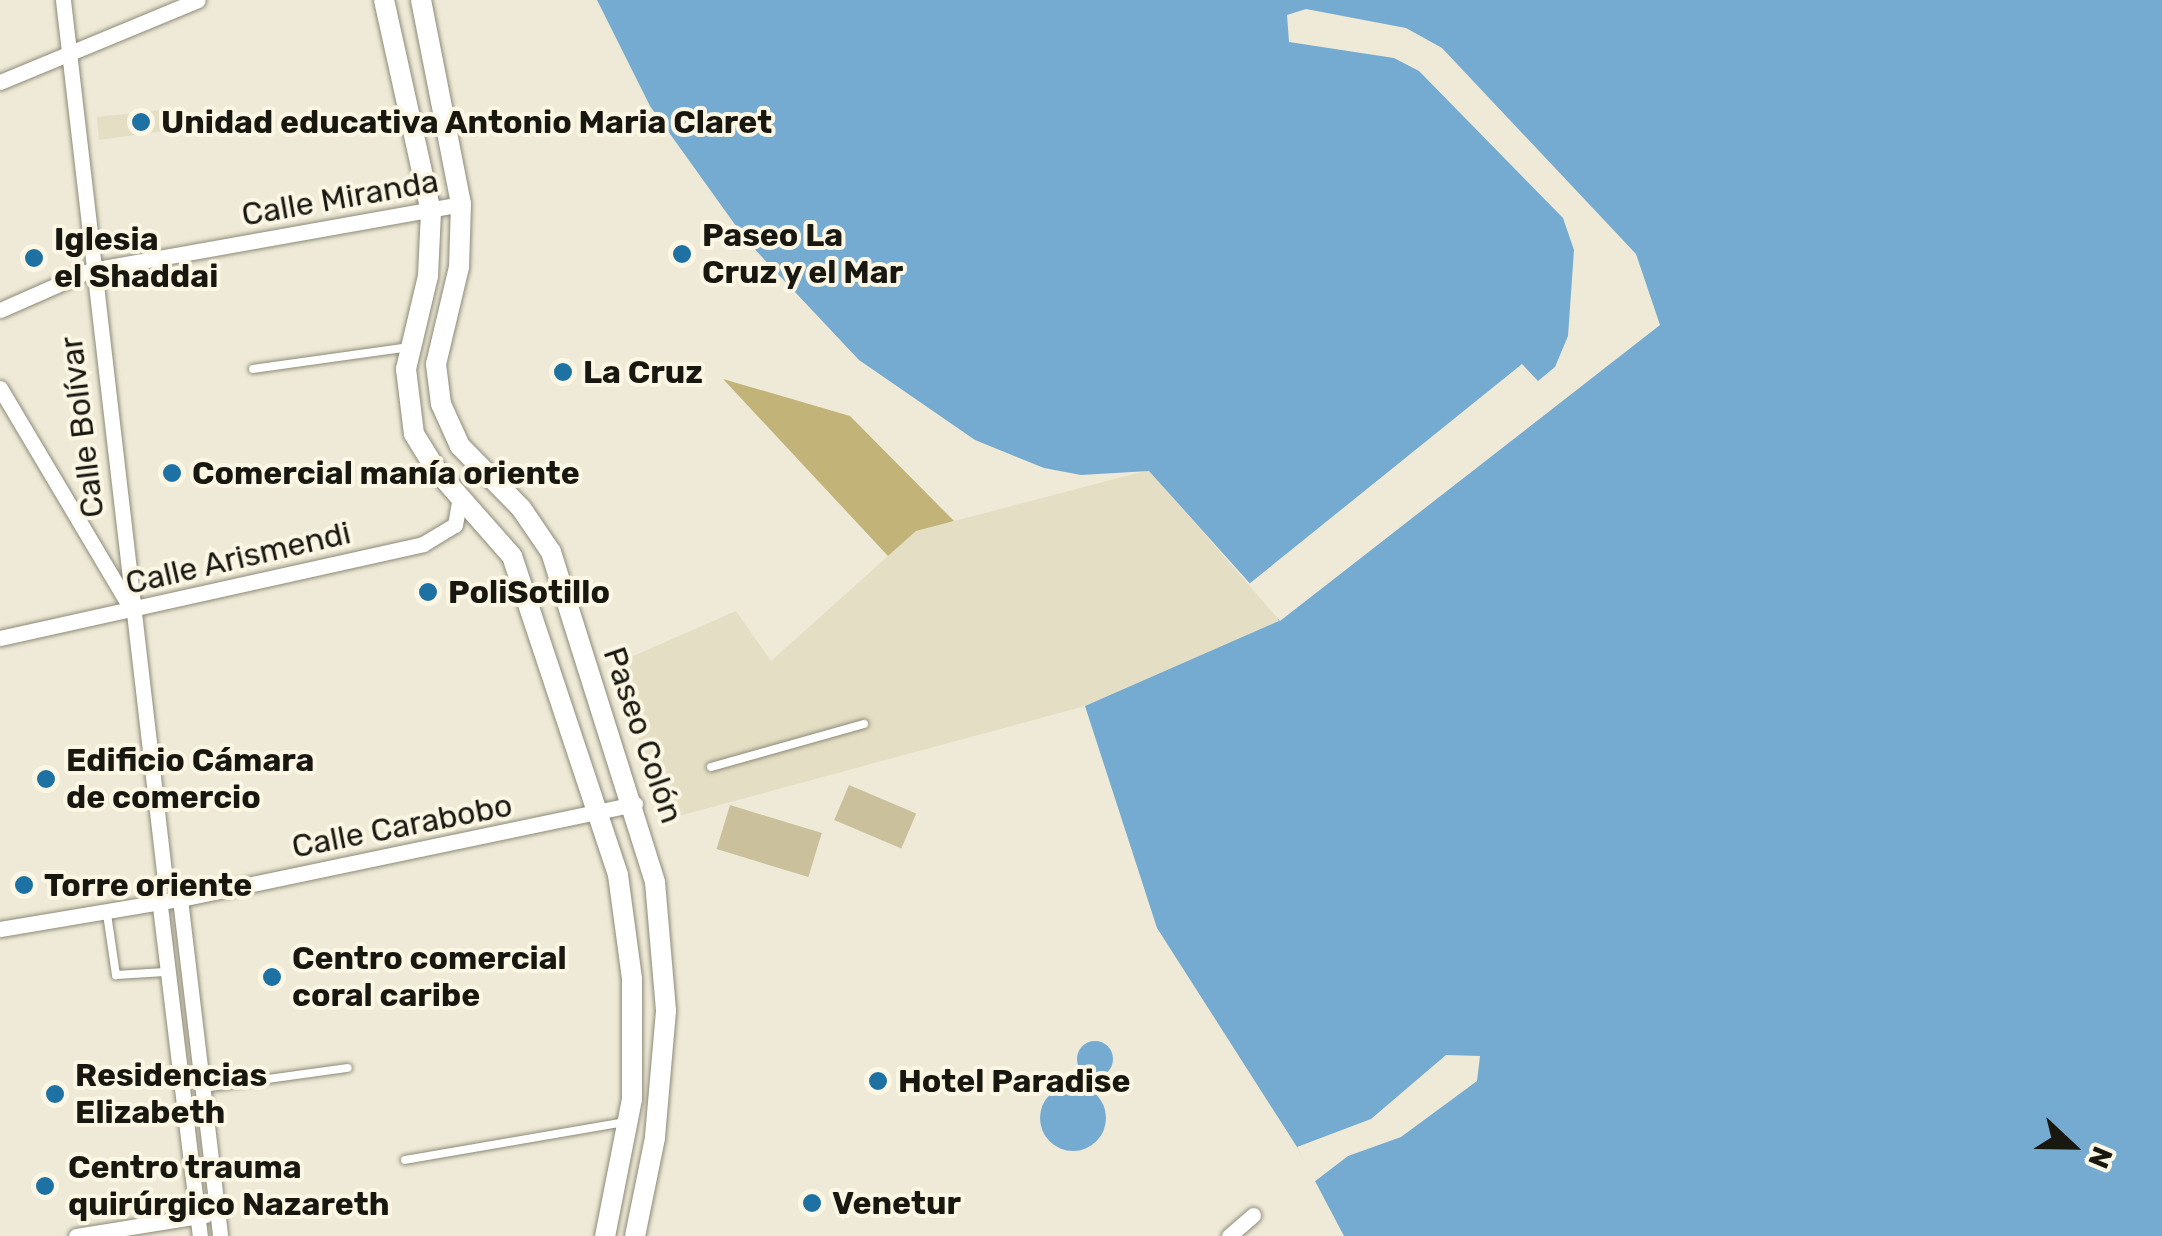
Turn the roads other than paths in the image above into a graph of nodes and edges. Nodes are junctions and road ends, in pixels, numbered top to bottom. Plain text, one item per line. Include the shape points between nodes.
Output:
1 (63, 0) edge
2 (198, 0) edge
3 (384, 0) edge
4 (421, 0) edge
5 (73, 51) junction
6 (0, 82) edge
7 (461, 204) junction
8 (431, 212) junction
9 (91, 270) junction
10 (0, 310) edge
11 (409, 348) junction
12 (253, 369) dead end
13 (0, 388) edge
14 (460, 498) junction
15 (538, 529) junction
16 (505, 544) junction
17 (131, 610) junction
18 (0, 638) edge
19 (864, 724) dead end
20 (712, 766) dead end
21 (634, 804) junction
22 (602, 814) junction
23 (165, 880) junction
24 (180, 899) junction
25 (156, 904) junction
26 (107, 914) junction
27 (0, 928) edge
28 (165, 972) junction
29 (348, 1068) dead end
30 (202, 1088) junction
31 (630, 1121) junction
32 (405, 1160) dead end
33 (624, 1164) junction
34 (648, 1179) junction
35 (218, 1213) junction
36 (1253, 1215) dead end
37 (197, 1216) junction
38 (76, 1236) edge
39 (200, 1236) edge
40 (220, 1236) edge
41 (605, 1236) edge
42 (634, 1236) edge
43 (1229, 1236) edge

1 - 5 street, Calle Bolívar
2 - 5 street
3 - 8 street, Paseo Colón
4 - 7 street, Paseo Colón
5 - 6 street
5 - 9 street, Calle Bolívar
7 - 8 street, Calle Miranda
7 - 15 street, Paseo Colón via 459,267 436,364 441,404 469,458
8 - 9 street, Calle Miranda
8 - 11 street, Paseo Colón via 428,276
9 - 10 street, Calle Miranda
9 - 17 street, Calle Bolívar
11 - 12 lane
11 - 14 street, Paseo Colón via 414,434
13 - 17 street
14 - 16 street, Paseo Colón
14 - 17 street, Calle Arismendi via 455,524 440,539
15 - 16 street
15 - 21 street, Paseo Colón
16 - 22 street, Paseo Colón
17 - 18 street, Calle Arismendi
17 - 23 street, Calle Bolívar
19 - 20 lane
21 - 22 street, Calle Carabobo
21 - 34 street, Paseo Colón via 648,842 665,960 660,1102
22 - 24 street, Calle Carabobo
22 - 31 street, Paseo Colón via 629,943
23 - 24 street
23 - 25 street
24 - 25 street, Calle Carabobo
24 - 30 street
25 - 26 street, Calle Carabobo
25 - 28 street
26 - 27 street, Calle Carabobo
26 - 28 lane via 116,975
28 - 37 street
29 - 30 lane
30 - 35 street
31 - 32 lane
31 - 33 street, Paseo Colón
33 - 34 lane
33 - 41 street, Paseo Colón
34 - 42 street, Paseo Colón
35 - 37 street
35 - 40 street
36 - 43 street
37 - 38 street
37 - 39 street

